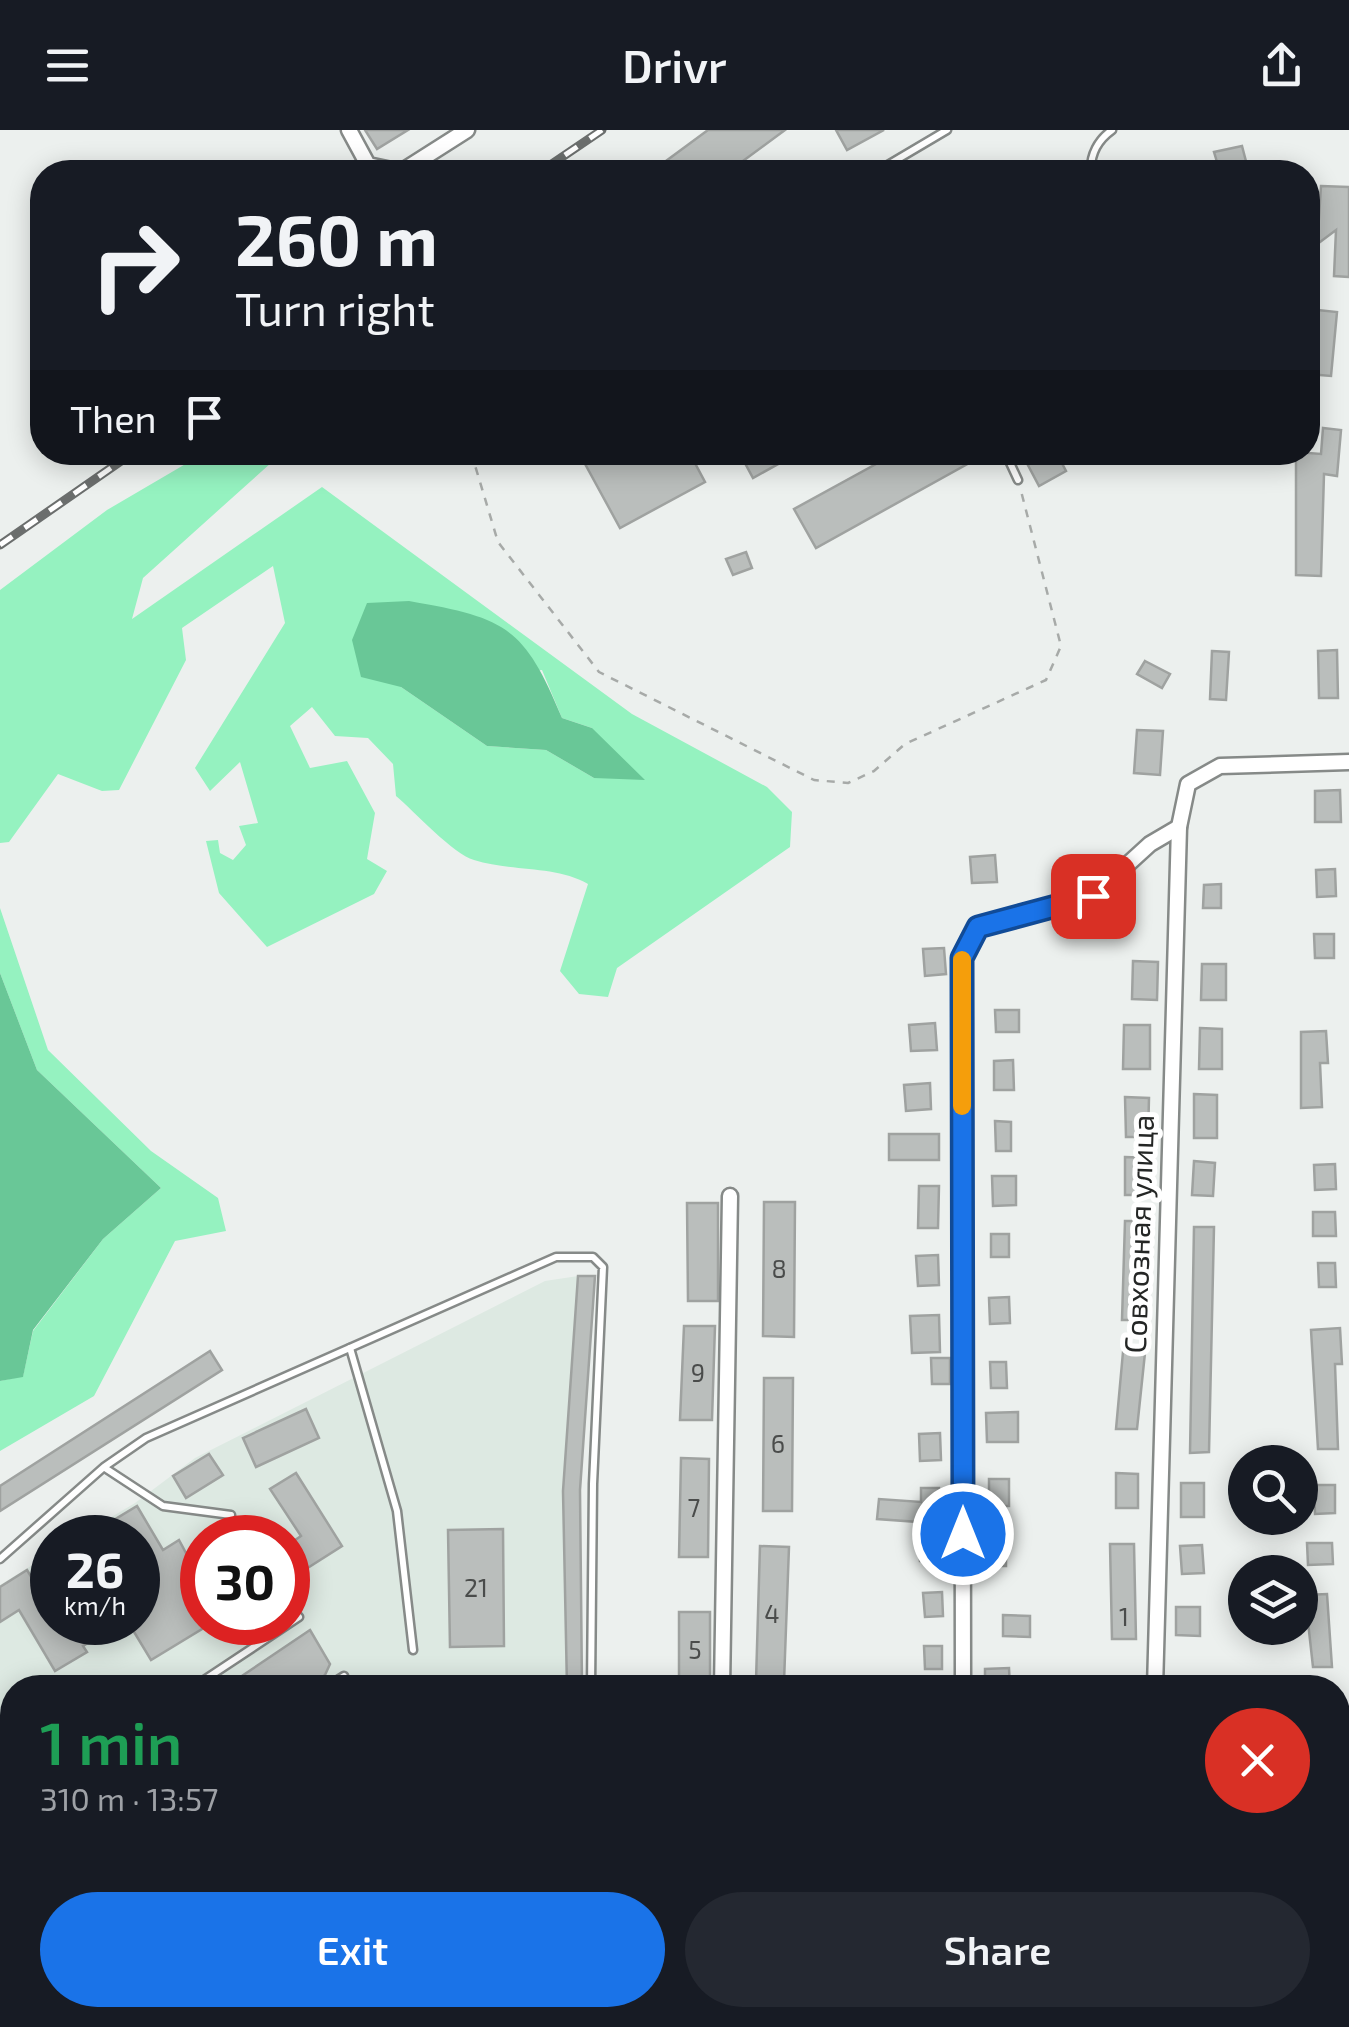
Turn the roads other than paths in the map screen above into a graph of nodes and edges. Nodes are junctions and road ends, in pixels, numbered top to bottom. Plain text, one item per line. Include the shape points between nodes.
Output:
1 (349, 130) edge
2 (467, 130) edge
3 (946, 130) edge
4 (1112, 130) edge
5 (365, 160) edge
6 (419, 160) edge
7 (896, 160) edge
8 (1091, 160) edge
9 (1011, 465) edge
10 (1018, 480) road end
11 (1349, 762) edge
12 (1179, 828) junction
13 (730, 1196) dead end
14 (350, 1348) junction
15 (104, 1467) junction
16 (232, 1515) dead end
17 (0, 1559) edge
18 (256, 1645) edge
19 (413, 1650) dead end
20 (211, 1675) edge
21 (591, 1675) edge
22 (722, 1675) edge
23 (963, 1675) edge
24 (1155, 1675) edge

1 - 5 street
2 - 6 street
3 - 7 lane
4 - 8 lane
9 - 10 lane
11 - 12 street, Совхозная улица via 1220,766 1188,784
12 - 23 street via 1150,844 1093,896 978,927 962,958
12 - 24 street, Совхозная улица
13 - 22 street
14 - 15 lane via 146,1438
14 - 19 lane via 397,1511
14 - 21 lane via 556,1257 593,1257 603,1267
15 - 16 lane via 163,1506
15 - 17 lane
18 - 20 lane

